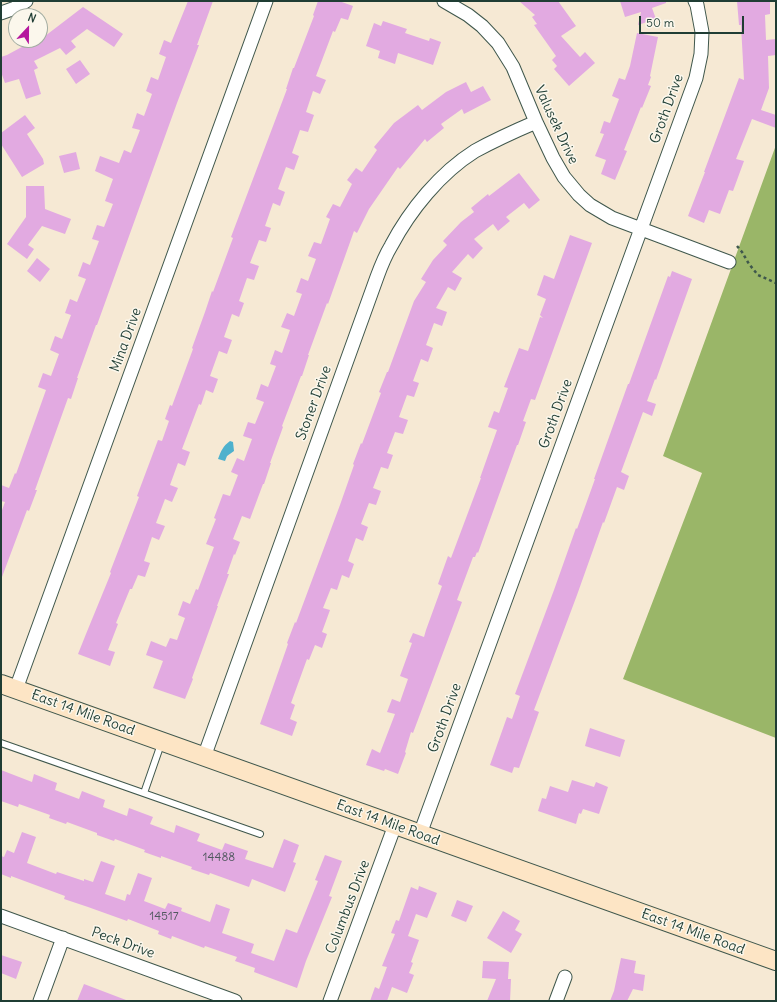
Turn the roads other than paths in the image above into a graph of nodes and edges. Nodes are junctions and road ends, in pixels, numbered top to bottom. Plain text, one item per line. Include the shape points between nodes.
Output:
1 (26, 1) edge
2 (266, 1) edge
3 (444, 1) edge
4 (695, 1) edge
5 (1, 13) edge
6 (536, 122) junction
7 (641, 228) junction
8 (729, 262) dead end
9 (8, 686) edge
10 (162, 741) junction
11 (1, 743) edge
12 (204, 757) junction
13 (144, 793) junction
14 (395, 825) junction
15 (260, 834) dead end
16 (420, 834) junction
17 (1, 916) edge
18 (63, 938) junction
19 (776, 961) edge
20 (565, 977) dead end
21 (40, 1001) edge
22 (235, 1001) edge
23 (330, 1001) edge
24 (556, 1001) edge

1 - 5 street
2 - 9 street, Mina Drive
3 - 6 street, Valusek Drive via 468,15 498,43 513,67
4 - 7 street, Groth Drive via 702,32 696,78
6 - 7 street, Valusek Drive via 552,158 579,195 612,218
6 - 12 street, Stoner Drive via 474,152 451,170 415,208 391,246 376,276
7 - 8 street, Valusek Drive
7 - 16 street, Groth Drive
9 - 10 main road, East 14 Mile Road
10 - 12 main road, East 14 Mile Road
10 - 13 lane
11 - 13 lane
12 - 14 main road, East 14 Mile Road
13 - 15 lane
14 - 16 main road, East 14 Mile Road
14 - 23 street, Columbus Drive
16 - 19 main road, East 14 Mile Road
17 - 18 street, Peck Drive
18 - 21 street
18 - 22 street, Peck Drive
20 - 24 street

